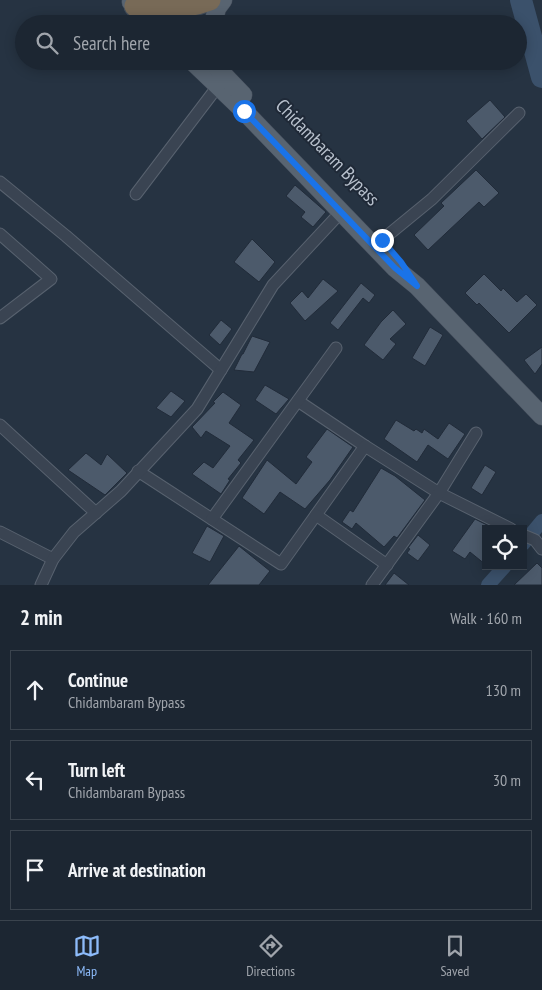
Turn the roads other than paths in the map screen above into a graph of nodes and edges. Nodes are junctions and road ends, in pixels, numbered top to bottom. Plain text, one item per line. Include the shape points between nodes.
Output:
1 (210, 0) edge
2 (223, 0) edge
3 (149, 9) edge
4 (215, 15) edge
5 (215, 70) edge
6 (520, 113) dead end
7 (0, 182) edge
8 (136, 194) dead end
9 (341, 212) junction
10 (4, 237) edge
11 (382, 240) junction
12 (0, 250) edge
13 (417, 286) junction
14 (0, 318) edge
15 (336, 348) dead end
16 (222, 370) junction
17 (298, 400) junction
18 (542, 416) edge
19 (0, 425) edge
20 (476, 433) dead end
21 (365, 446) junction
22 (138, 471) junction
23 (439, 493) junction
24 (96, 513) junction
25 (316, 515) junction
26 (212, 519) junction
27 (504, 525) edge
28 (0, 532) edge
29 (527, 536) edge
30 (542, 549) edge
31 (53, 559) junction
32 (387, 565) junction
33 (41, 585) edge
34 (372, 585) edge

1 - 3 highway via 197,5
2 - 4 main road
5 - 8 street
5 - 9 main road, Chidambaram Bypass
5 - 11 main road, Chidambaram Bypass via 340,193
6 - 11 street via 432,199
7 - 16 street
9 - 13 main road, Chidambaram Bypass
9 - 16 street via 273,285
10 - 12 street
10 - 14 street via 51,278
11 - 13 main road, Chidambaram Bypass
13 - 18 main road
15 - 17 street
16 - 22 street via 197,409
17 - 21 street
17 - 26 street
19 - 24 street
20 - 23 street
21 - 23 street
21 - 25 street
22 - 24 street
22 - 26 street
23 - 27 street
23 - 32 street
24 - 31 street via 74,532
25 - 26 street via 281,564
25 - 32 street
28 - 31 street
29 - 30 street
31 - 33 street
32 - 34 street

